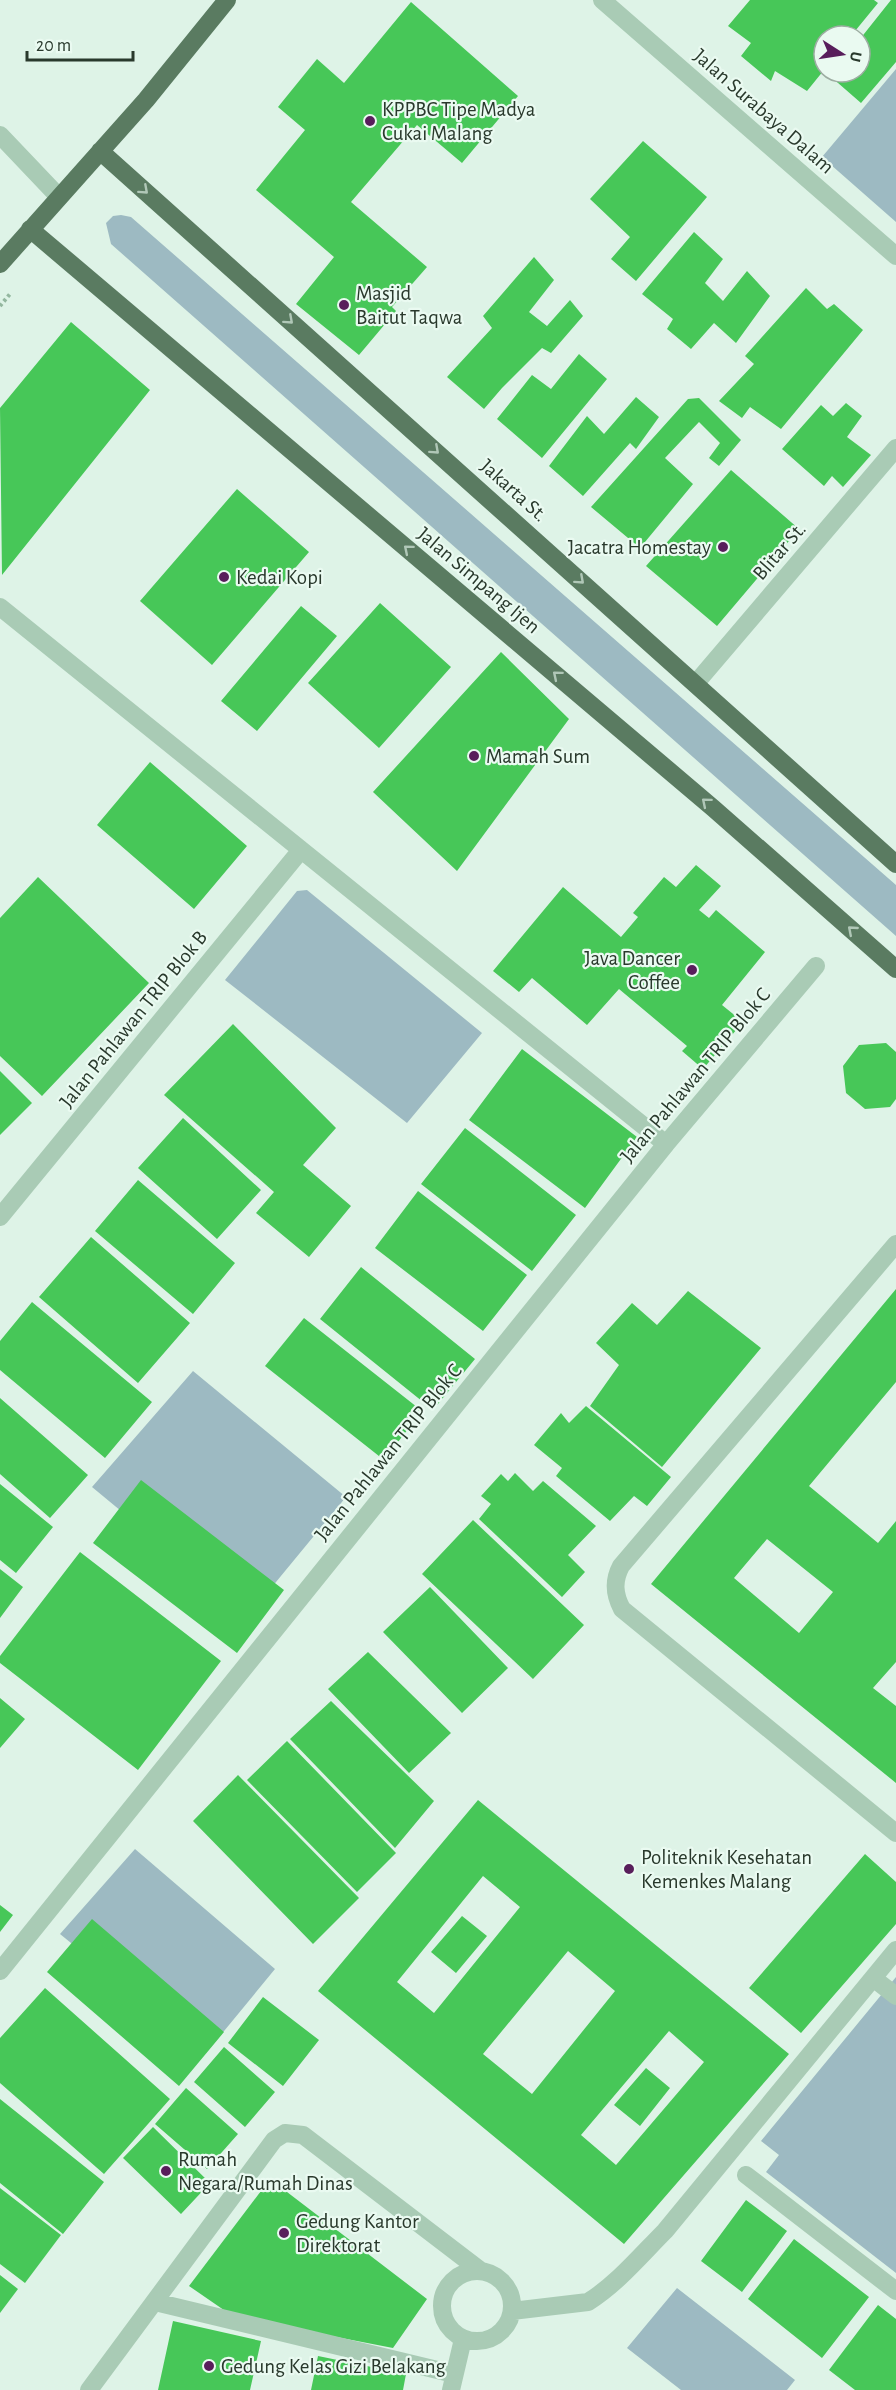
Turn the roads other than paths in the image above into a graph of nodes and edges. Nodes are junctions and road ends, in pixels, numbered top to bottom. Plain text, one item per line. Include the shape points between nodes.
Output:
1 (227, 0) edge
2 (602, 0) edge
3 (0, 135) edge
4 (100, 151) junction
5 (59, 197) junction
6 (30, 229) junction
7 (896, 256) edge
8 (0, 264) edge
9 (896, 448) edge
10 (0, 607) edge
11 (696, 683) junction
12 (302, 850) junction
13 (896, 864) edge
14 (816, 966) dead end
15 (896, 969) edge
16 (666, 1144) junction
17 (0, 1217) edge
18 (896, 1244) edge
19 (896, 1833) edge
20 (896, 1950) edge
21 (0, 1971) edge
22 (873, 1978) junction
23 (896, 1996) edge
24 (746, 2175) dead end
25 (481, 2271) junction
26 (896, 2291) edge
27 (155, 2302) junction
28 (512, 2311) junction
29 (464, 2339) junction
30 (453, 2382) edge
31 (89, 2390) edge

1 - 4 main road
2 - 7 street, Jalan Surabaya Dalam
3 - 5 street
4 - 5 main road
4 -> 11 main road, Jakarta St.
5 - 6 main road
6 - 8 main road
15 -> 6 main road, Jalan Simpang Ijen via 695,792
9 - 11 street, Blitar St.
10 - 12 street
11 - 13 main road, Jakarta St.
12 - 16 street
12 - 17 street, Jalan Pahlawan TRIP Blok B
14 - 16 street, Jalan Pahlawan TRIP Blok C
16 - 21 street, Jalan Pahlawan TRIP Blok C
18 - 19 street via 621,1566 615,1588 622,1609
20 - 22 street
22 - 23 street
22 - 28 street via 664,2231 599,2296 588,2302
24 - 26 street
25 - 27 street via 303,2135 285,2133 274,2140
25 - 28 street via 508,2289
25 - 29 street via 460,2276 445,2292 442,2303 447,2324
27 - 30 street
27 - 31 street
28 - 29 street via 495,2337 485,2341
29 - 30 street

